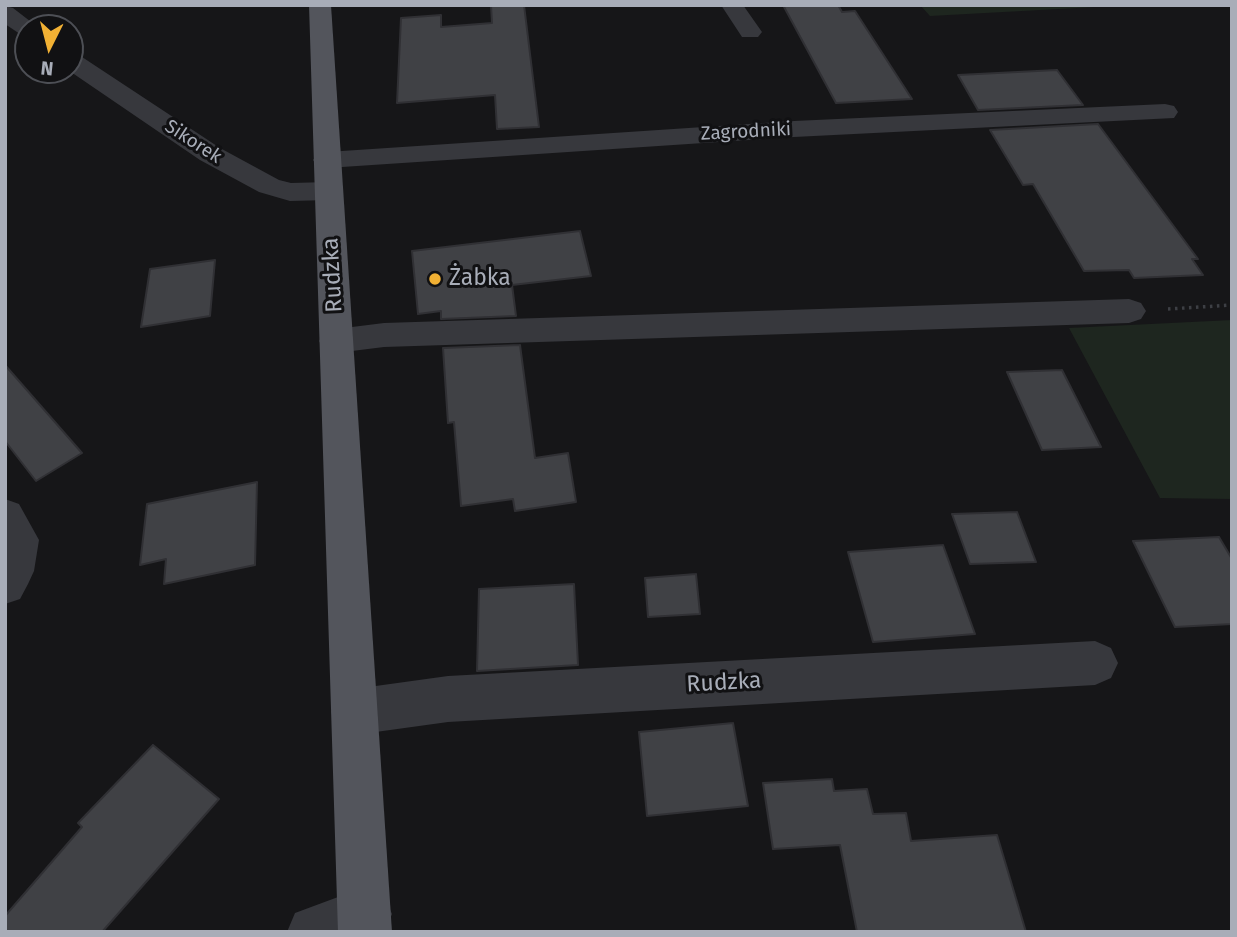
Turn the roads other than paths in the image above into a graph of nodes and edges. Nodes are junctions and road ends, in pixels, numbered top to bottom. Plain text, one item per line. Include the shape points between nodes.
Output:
1 (320, 5) edge
2 (732, 5) edge
3 (750, 32) dead end
4 (84, 69) edge
5 (1165, 111) dead end
6 (328, 175) junction
7 (1129, 311) road end
8 (336, 341) junction
9 (5, 516) edge
10 (5, 585) edge
11 (1095, 663) dead end
12 (354, 712) junction
13 (365, 923) edge
14 (314, 932) edge

1 - 6 main road, Rudzka
2 - 3 street
4 - 6 street, Sikorek via 210,154 269,186 290,192
5 - 6 street, Zagrodniki via 794,129
6 - 8 main road, Rudzka
7 - 8 street via 397,334
8 - 12 main road, Rudzka
9 - 10 street via 19,540
11 - 12 street, Rudzka via 449,699
12 - 13 main road, Rudzka
13 - 14 street

